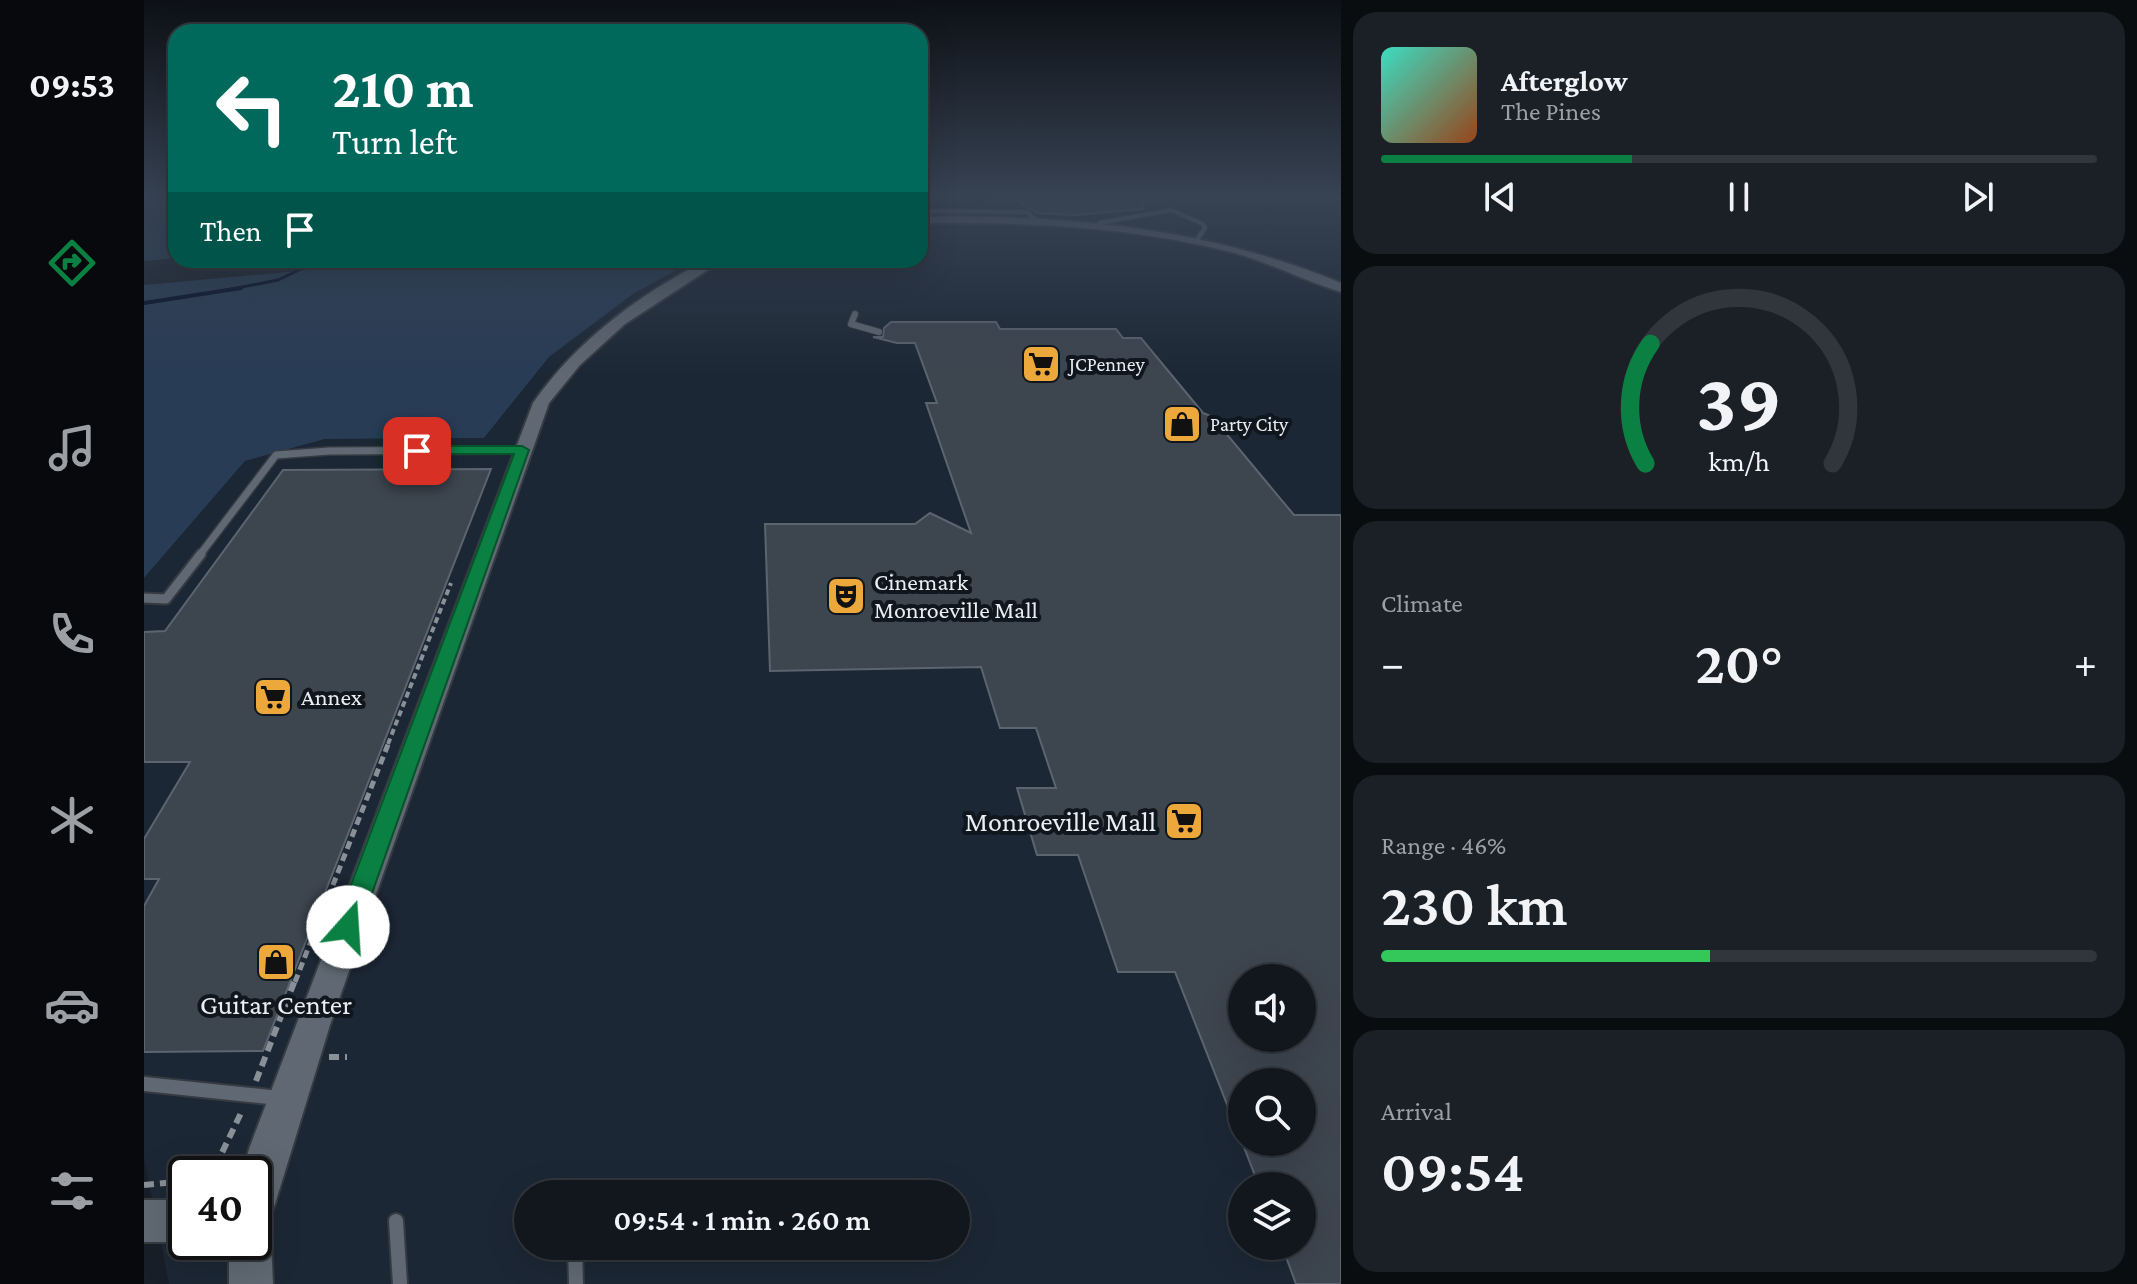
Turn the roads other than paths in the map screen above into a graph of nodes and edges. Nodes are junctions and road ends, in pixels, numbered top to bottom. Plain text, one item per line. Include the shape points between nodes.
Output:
1 (1259, 256) edge
2 (702, 268) edge
3 (1341, 288) edge
4 (855, 314) dead end
5 (879, 332) dead end
6 (522, 450) junction
7 (144, 598) edge
8 (144, 1084) edge
9 (286, 1098) junction
10 (268, 1156) edge
11 (144, 1221) edge
12 (168, 1221) edge
13 (396, 1221) dead end
14 (250, 1260) edge
15 (575, 1260) edge
16 (251, 1284) edge
17 (400, 1284) edge
18 (576, 1284) edge

1 - 3 street
2 - 6 street via 573,361 541,403
4 - 5 lane via 851,324
6 - 7 lane via 276,455 166,599
6 - 9 street
8 - 9 lane
9 - 10 street
11 - 12 street
13 - 17 lane
14 - 16 street
15 - 18 lane

